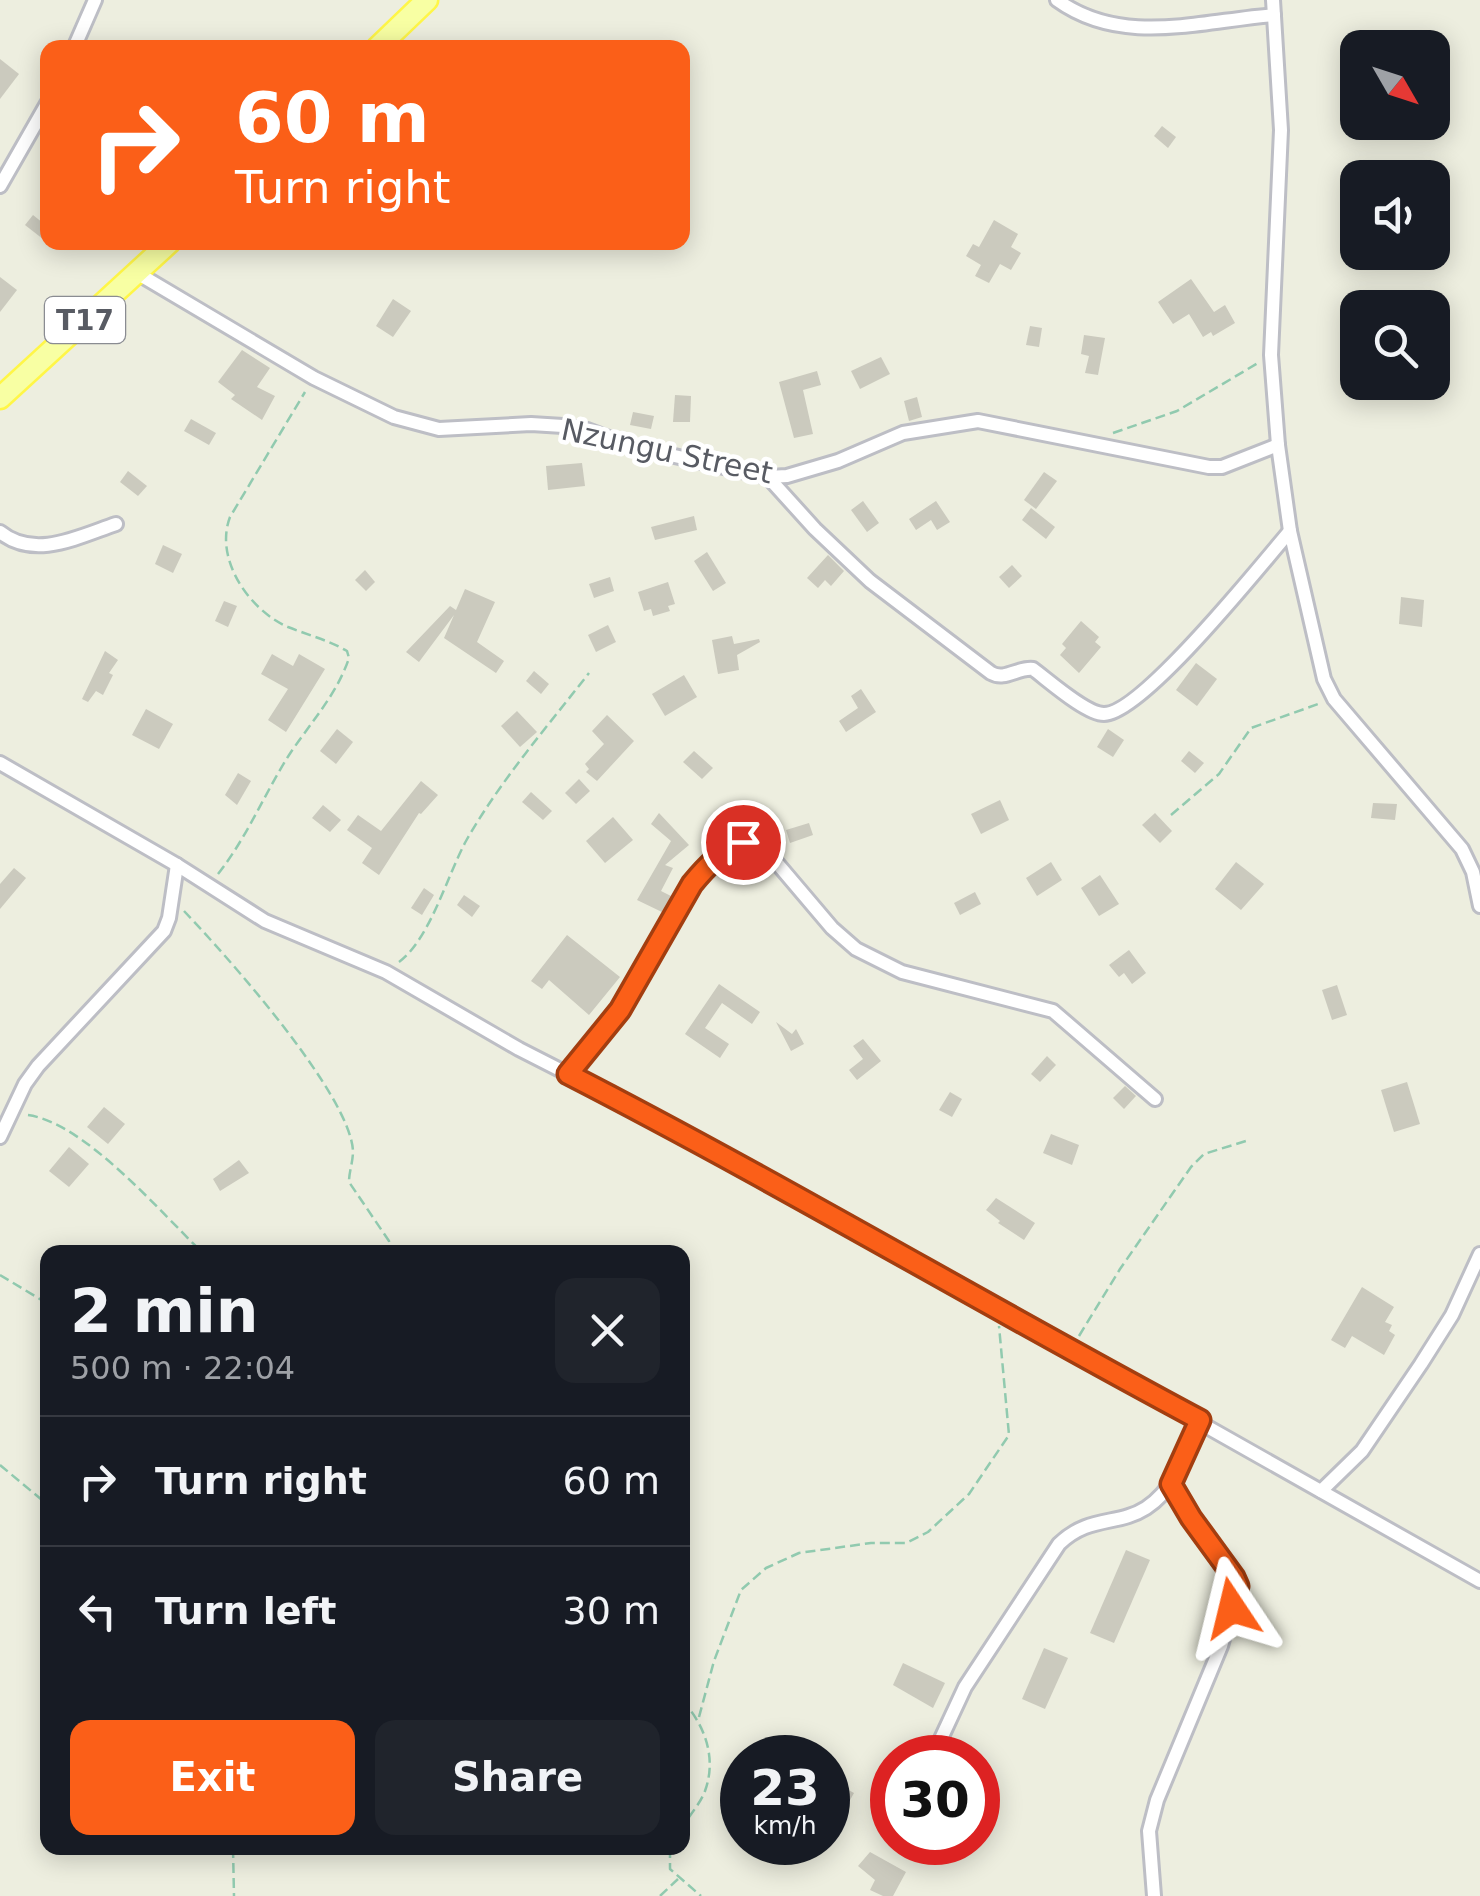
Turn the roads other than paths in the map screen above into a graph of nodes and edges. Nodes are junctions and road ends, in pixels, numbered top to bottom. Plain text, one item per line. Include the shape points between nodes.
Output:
1 (96, 0) edge
2 (427, 0) edge
3 (1057, 0) edge
4 (1272, 0) edge
5 (1274, 15) junction
6 (78, 40) edge
7 (385, 40) edge
8 (40, 116) edge
9 (0, 186) edge
10 (162, 250) edge
11 (138, 273) junction
12 (0, 398) edge
13 (1278, 445) junction
14 (768, 477) junction
15 (116, 524) dead end
16 (1290, 531) junction
17 (0, 532) edge
18 (0, 763) edge
19 (177, 865) junction
20 (1480, 902) edge
21 (568, 1074) junction
22 (1155, 1099) dead end
23 (0, 1137) edge
24 (1480, 1254) edge
25 (1200, 1420) junction
26 (1171, 1484) junction
27 (1321, 1491) junction
28 (1480, 1580) edge
29 (943, 1735) edge
30 (1154, 1896) edge

1 - 6 street
2 - 7 main road
3 - 5 street via 1098,23 1134,29
4 - 5 street
5 - 13 street via 1281,130 1271,356
8 - 9 street
10 - 11 main road, T17
11 - 12 main road, T17
11 - 14 street, Nzungu Street via 314,378 394,417 439,429 564,426
13 - 14 street, Nzungu Street via 1222,468 958,422 903,433 804,472
13 - 16 street
14 - 16 street via 870,581 991,673 1033,668 1092,712 1106,714 1178,660
15 - 17 street via 44,545 24,546
16 - 20 street via 1324,680 1462,849
18 - 19 street
19 - 21 street via 265,921 386,972
19 - 23 street via 170,918 157,942 38,1066
21 - 22 street via 620,1010 704,868 743,842 766,849 856,949 902,972 1053,1010
21 - 25 street
24 - 27 street via 1421,1364 1362,1451
25 - 26 street
25 - 27 street
26 - 29 street via 1146,1508 1088,1524 1059,1544 965,1687
26 - 30 street via 1238,1586 1221,1646 1157,1800 1149,1831
27 - 28 street

